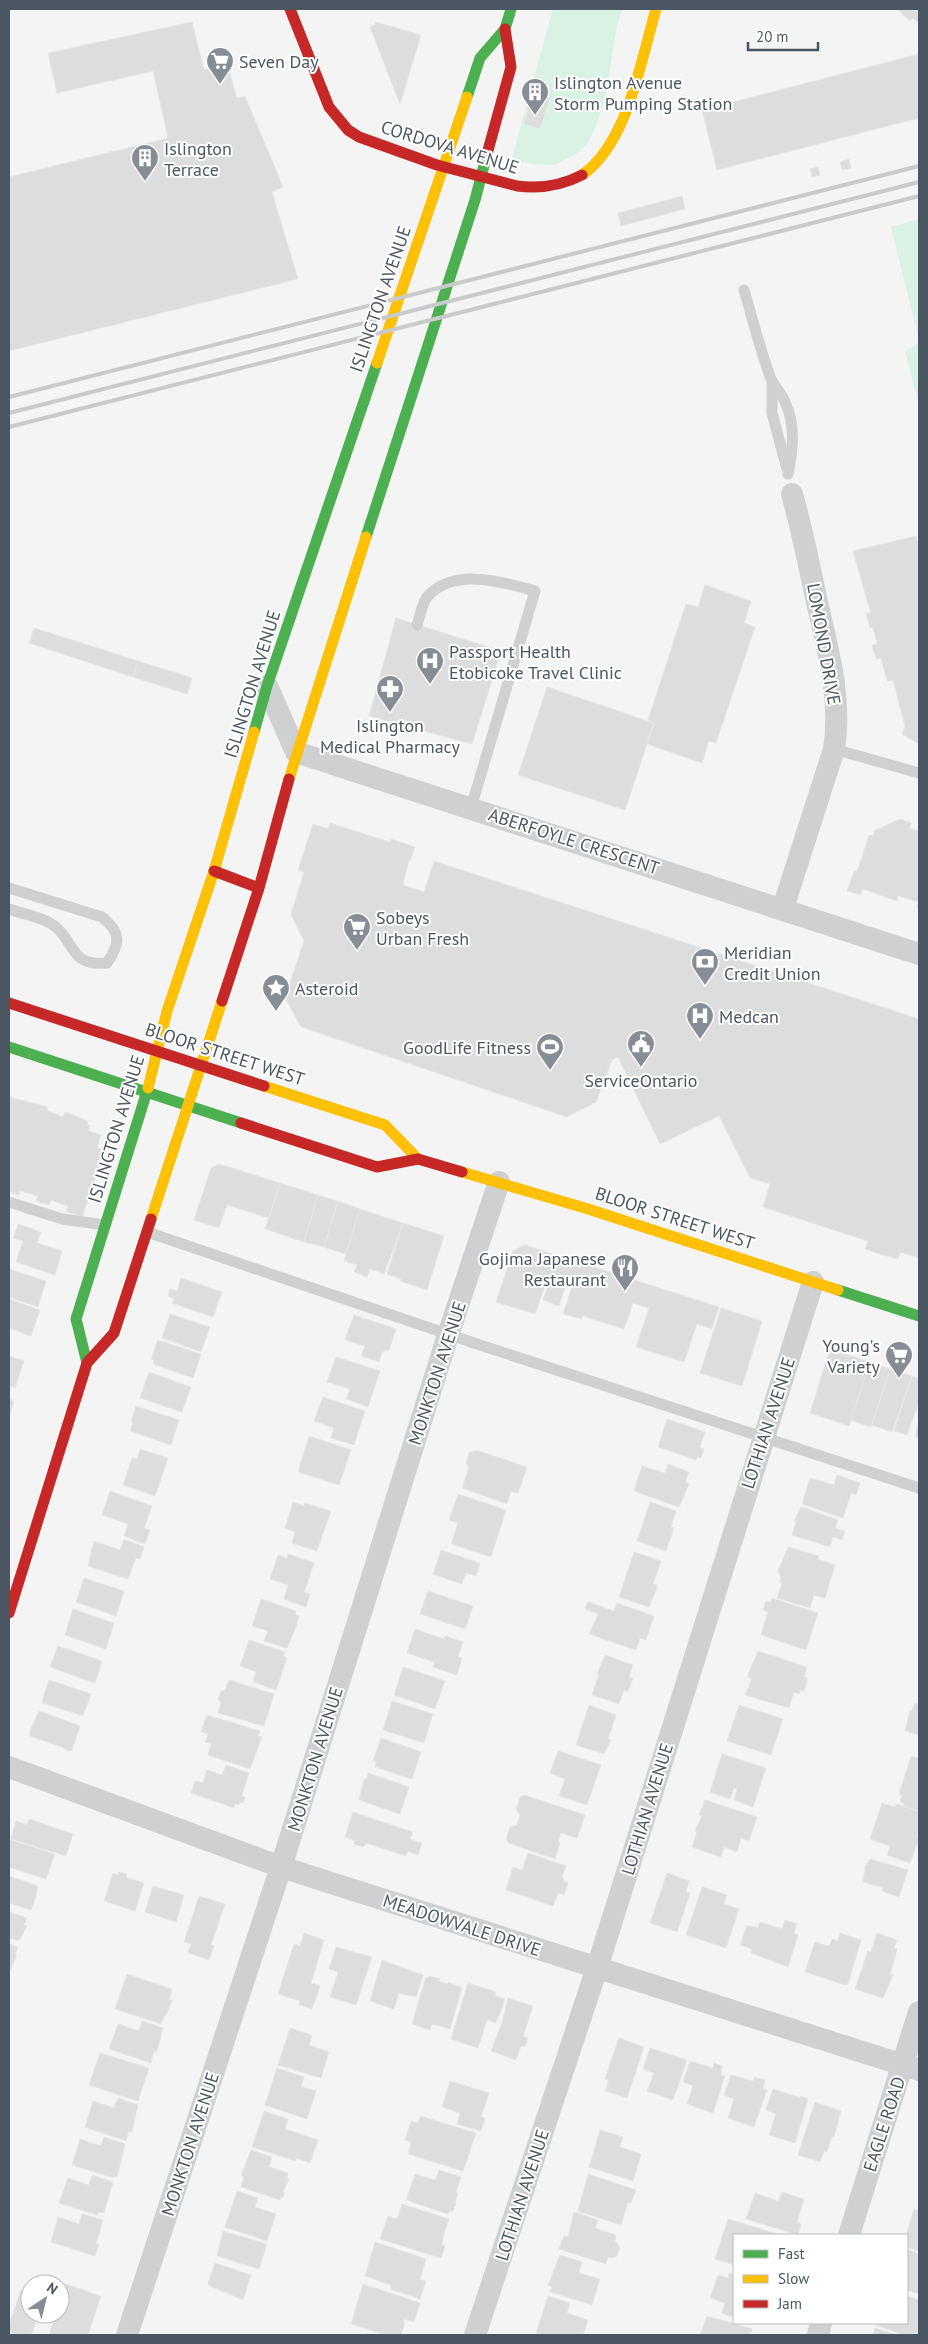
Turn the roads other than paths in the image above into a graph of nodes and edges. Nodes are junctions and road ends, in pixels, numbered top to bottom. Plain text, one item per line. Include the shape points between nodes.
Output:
1 (290, 9) edge
2 (512, 9) edge
3 (656, 9) edge
4 (505, 29) junction
5 (744, 290) dead end
6 (772, 380) junction
7 (790, 484) junction
8 (418, 625) dead end
9 (267, 686) junction
10 (834, 749) junction
11 (296, 752) junction
12 (919, 773) edge
13 (471, 808) junction
14 (214, 871) junction
15 (9, 888) edge
16 (259, 888) junction
17 (783, 908) junction
18 (9, 910) edge
19 (919, 954) edge
20 (9, 1003) edge
21 (9, 1048) edge
22 (157, 1051) junction
23 (200, 1065) junction
24 (147, 1093) junction
25 (187, 1106) junction
26 (418, 1158) junction
27 (499, 1182) junction
28 (9, 1202) edge
29 (105, 1225) junction
30 (147, 1232) junction
31 (812, 1282) junction
32 (919, 1316) edge
33 (448, 1335) junction
34 (87, 1363) junction
35 (763, 1437) junction
36 (919, 1488) edge
37 (9, 1612) edge
38 (9, 1767) edge
39 (282, 1867) junction
40 (597, 1968) junction
41 (919, 2012) edge
42 (911, 2067) edge
43 (849, 2234) edge
44 (127, 2335) edge
45 (475, 2335) edge

1 - 3 main road, CORDOVA AVENUE via 331,111 351,133 414,158 530,188 564,183 588,171 612,143 626,109
2 - 4 main road, ISLINGTON AVENUE
4 - 9 main road, ISLINGTON AVENUE via 480,58
4 - 11 main road, ISLINGTON AVENUE via 512,67 475,200
5 - 6 lane
6 - 7 lane via 772,413
6 - 7 lane via 785,402 792,430
7 - 10 street, LOMOND DRIVE via 830,661 836,700
8 - 13 lane via 427,596 447,583 482,578 535,591
9 - 11 street
9 - 14 main road, ISLINGTON AVENUE
10 - 12 lane
10 - 17 street, LOMOND DRIVE
11 - 13 street, ABERFOYLE CRESCENT
11 - 16 main road, ISLINGTON AVENUE
13 - 17 street, ABERFOYLE CRESCENT
14 - 16 main road
14 - 22 main road, ISLINGTON AVENUE via 166,1012
15 - 18 lane via 102,918 111,924 118,945 107,964 93,965 80,959 49,922
16 - 23 main road, ISLINGTON AVENUE
17 - 19 street, ABERFOYLE CRESCENT
20 - 22 main road, BLOOR STREET WEST
21 - 24 main road, BLOOR STREET WEST
22 - 23 main road, BLOOR STREET WEST
22 - 24 main road, ISLINGTON AVENUE
23 - 25 main road, ISLINGTON AVENUE
23 - 26 main road, BLOOR STREET WEST via 385,1125
24 - 25 main road, BLOOR STREET WEST
24 - 29 main road, ISLINGTON AVENUE
25 - 26 main road, BLOOR STREET WEST via 377,1167
25 - 30 main road, ISLINGTON AVENUE
26 - 27 main road, BLOOR STREET WEST
27 - 31 main road, BLOOR STREET WEST
27 - 33 street, MONKTON AVENUE
28 - 29 lane via 62,1219
29 - 34 main road, ISLINGTON AVENUE via 76,1319
30 - 33 lane
30 - 34 main road, ISLINGTON AVENUE via 114,1333
31 - 32 main road, BLOOR STREET WEST
31 - 35 street, LOTHIAN AVENUE
33 - 35 lane
33 - 39 street, MONKTON AVENUE
34 - 37 main road, ISLINGTON AVENUE
35 - 36 lane
35 - 40 street, LOTHIAN AVENUE
38 - 39 street, MEADOWVALE DRIVE
39 - 40 street, MEADOWVALE DRIVE
39 - 44 street, MONKTON AVENUE
40 - 42 street, MEADOWVALE DRIVE
40 - 45 street, LOTHIAN AVENUE
41 - 42 street, EAGLE ROAD
42 - 43 street, EAGLE ROAD

